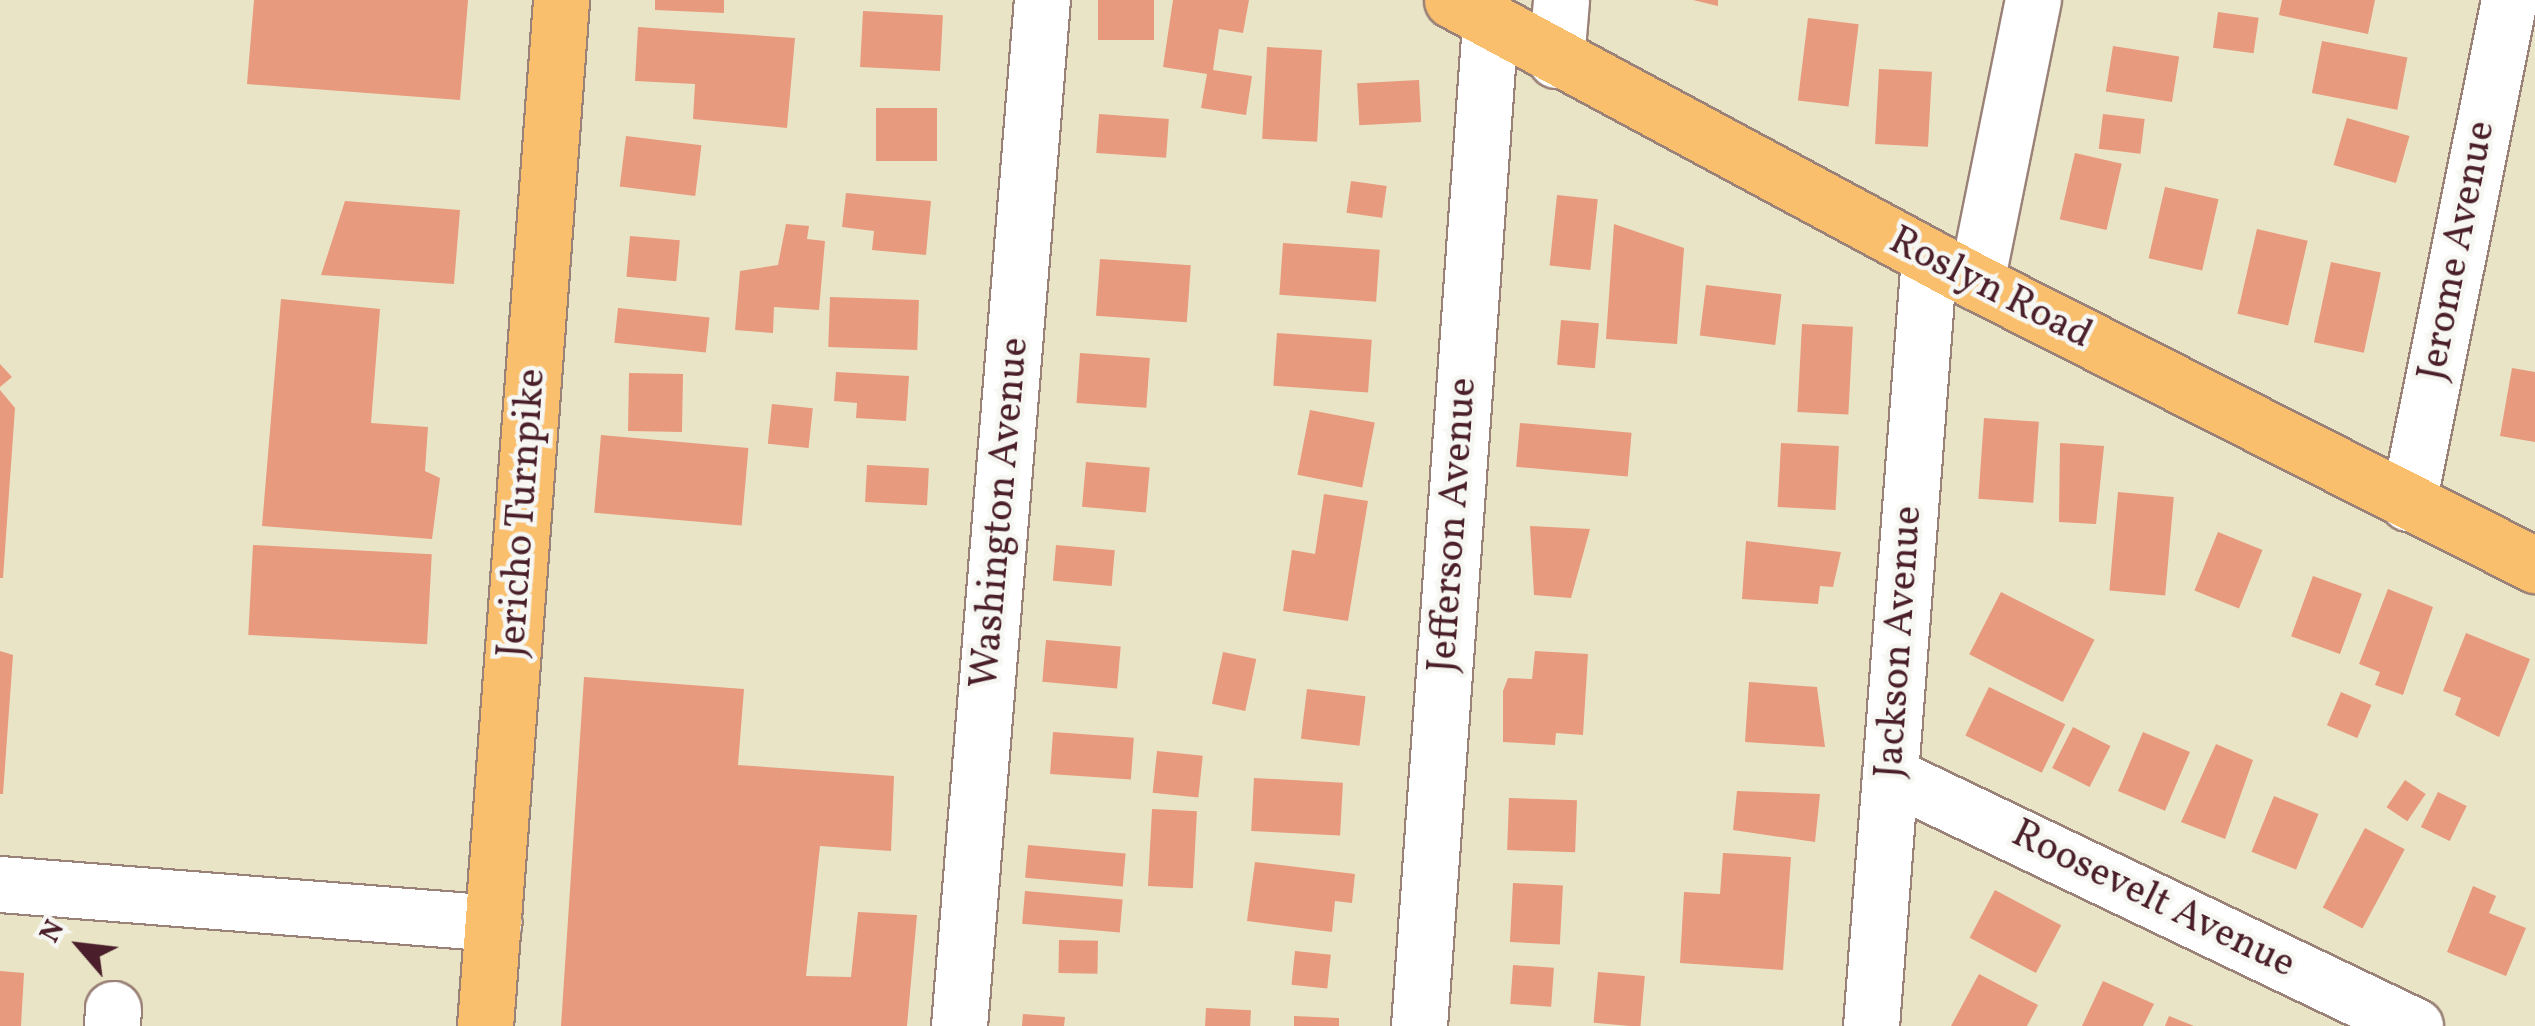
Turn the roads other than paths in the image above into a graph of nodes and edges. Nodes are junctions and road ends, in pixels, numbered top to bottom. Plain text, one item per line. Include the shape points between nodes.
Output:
1 (561, 0) edge
2 (1042, 0) edge
3 (1561, 0) edge
4 (2033, 0) edge
5 (2509, 0) edge
6 (1471, 12) edge
7 (1556, 60) junction
8 (1952, 270) junction
9 (2408, 503) junction
10 (2535, 565) edge
11 (1890, 775) junction
12 (0, 884) edge
13 (493, 922) junction
14 (485, 1026) edge
15 (959, 1026) edge
16 (1419, 1026) edge
17 (1872, 1026) edge
18 (2415, 1026) edge

1 - 13 main road, Jericho Turnpike
2 - 15 street, Washington Avenue
3 - 7 street
4 - 8 street, Jackson Avenue
5 - 9 street, Jerome Avenue
6 - 7 main road, Roslyn Road
6 - 16 street, Jefferson Avenue
7 - 8 main road, Roslyn Road
8 - 9 main road, Roslyn Road
8 - 11 street, Jackson Avenue
9 - 10 main road, Roslyn Road
11 - 17 street, Jackson Avenue
11 - 18 street, Roosevelt Avenue
12 - 13 street
13 - 14 main road, Jericho Turnpike

